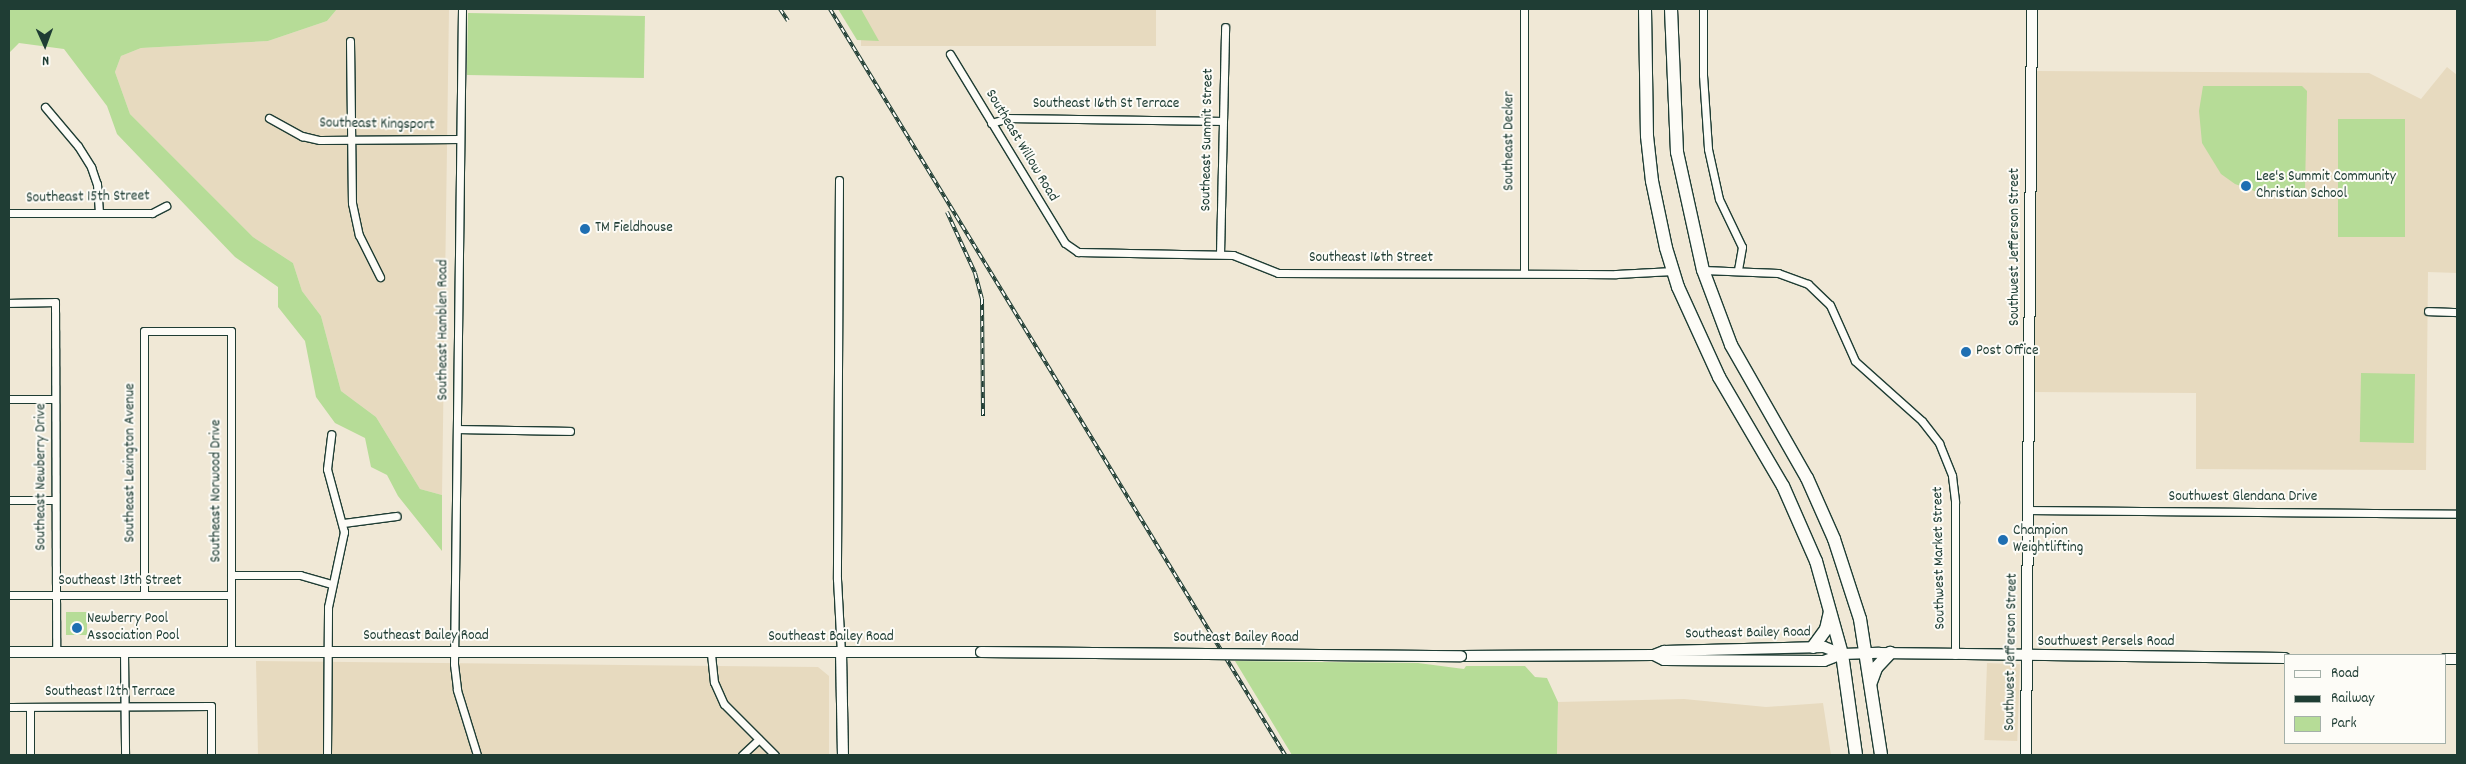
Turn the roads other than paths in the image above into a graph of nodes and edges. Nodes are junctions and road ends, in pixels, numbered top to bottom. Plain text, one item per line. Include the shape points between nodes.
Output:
1 (462, 9) edge
2 (1524, 9) edge
3 (1645, 9) edge
4 (1671, 9) edge
5 (1703, 9) edge
6 (2032, 9) edge
7 (1225, 27) dead end
8 (350, 41) dead end
9 (950, 54) dead end
10 (45, 107) dead end
11 (269, 118) dead end
12 (1222, 121) junction
13 (991, 123) junction
14 (460, 139) junction
15 (349, 140) junction
16 (839, 180) dead end
17 (166, 206) dead end
18 (9, 212) edge
19 (99, 212) junction
20 (1072, 250) joint
21 (1220, 254) junction
22 (1703, 270) junction
23 (1738, 270) junction
24 (1673, 271) junction
25 (1524, 273) junction
26 (380, 277) dead end
27 (9, 302) edge
28 (2428, 311) dead end
29 (2457, 312) edge
30 (231, 332) joint
31 (9, 399) edge
32 (55, 399) junction
33 (459, 429) junction
34 (570, 431) dead end
35 (331, 434) dead end
36 (9, 500) edge
37 (55, 500) junction
38 (2029, 510) junction
39 (2457, 514) edge
40 (397, 516) dead end
41 (343, 524) junction
42 (231, 576) junction
43 (332, 584) junction
44 (9, 595) edge
45 (56, 595) junction
46 (144, 595) junction
47 (231, 595) junction
48 (1831, 610) junction
49 (1812, 647) junction
50 (9, 652) edge
51 (56, 652) junction
52 (124, 652) junction
53 (231, 652) junction
54 (328, 652) junction
55 (454, 652) junction
56 (841, 652) junction
57 (1890, 653) junction
58 (712, 654) junction
59 (1842, 654) junction
60 (1867, 654) junction
61 (1654, 655) junction
62 (1955, 655) junction
63 (2027, 657) junction
64 (2284, 658) edge
65 (1871, 682) junction
66 (125, 707) junction
67 (9, 708) edge
68 (30, 708) junction
69 (758, 739) junction
70 (30, 755) edge
71 (125, 755) edge
72 (211, 755) edge
73 (328, 755) edge
74 (477, 755) edge
75 (742, 755) edge
76 (775, 755) edge
77 (843, 755) edge
78 (1856, 755) edge
79 (1881, 755) edge
80 (2026, 755) edge

1 - 14 street, Southeast Hamblen Road
2 - 25 street, Southeast Decker
3 - 24 highway via 1647,136 1659,219
4 - 22 highway via 1677,152
5 - 23 street via 1708,149 1719,199 1742,247
6 - 38 main road, Southwest Jefferson Street
7 - 12 street, Southeast Summit Street
8 - 15 street
9 - 13 street, Southeast Willow Road
10 - 19 street via 92,168
11 - 15 street, Southeast Kingsport via 302,136
12 - 13 street, Southeast 16th St Terrace via 1008,118
12 - 21 street, Southeast Summit Street
13 - 20 street, Southeast Willow Road via 1064,243
14 - 15 street, Southeast Kingsport
14 - 33 street, Southeast Hamblen Road
15 - 26 street via 355,219
16 - 56 street via 837,579
17 - 19 street, Southeast 15th Street via 152,213
18 - 19 street, Southeast 15th Street
20 - 21 street, Southeast 16th Street via 1086,253
21 - 25 street, Southeast 16th Street via 1241,256 1278,273
22 - 23 street
22 - 60 highway via 1731,345 1821,508 1850,585
23 - 62 street, Southwest Market Street via 1788,275 1815,289 1830,305 1855,361 1922,421 1938,443 1952,476 1955,502
24 - 25 street, Southeast 16th Street
24 - 48 highway via 1719,377 1783,486 1803,528
27 - 32 street, Southeast Newberry Drive via 55,302
28 - 29 street
30 - 42 street, Southeast Norwood Drive
30 - 46 street, Southeast Lexington Avenue via 144,331
31 - 32 street
32 - 37 street, Southeast Newberry Drive
33 - 34 street
33 - 55 street, Southeast Hamblen Road
35 - 41 street via 327,469
36 - 37 street
37 - 45 street, Southeast Newberry Drive
38 - 39 street, Southwest Glendana Drive
38 - 63 main road, Southwest Jefferson Street
40 - 41 street
41 - 43 street via 342,549
42 - 43 street via 300,575
42 - 47 street, Southeast Norwood Drive
43 - 54 street via 328,607
44 - 45 street, Southeast 13th Street
45 - 46 street, Southeast 13th Street
45 - 51 street, Southeast Newberry Drive
46 - 47 street, Southeast 13th Street
47 - 53 street, Southeast Norwood Drive
48 - 49 highway via 1826,629
48 - 59 highway
49 - 59 main road, Southeast Bailey Road via 1824,647
49 - 61 main road, Southeast Bailey Road via 1664,651
50 - 51 main road, Southeast Bailey Road
51 - 52 main road, Southeast Bailey Road
52 - 53 main road, Southeast Bailey Road
52 - 66 street
53 - 54 main road, Southeast Bailey Road
54 - 55 main road, Southeast Bailey Road
54 - 73 street
55 - 58 main road, Southeast Bailey Road
55 - 74 street, Southeast Hamblen Road via 457,690
56 - 58 main road, Southeast Bailey Road
56 - 61 main road, Southeast Bailey Road, bridge
56 - 77 main road
57 - 60 main road, Southwest Persels Road
57 - 62 main road, Southwest Persels Road
57 - 65 highway via 1876,668
58 - 69 street via 718,693
59 - 60 main road, Southeast Bailey Road
59 - 61 main road, Southeast Bailey Road via 1824,661 1664,660
59 - 78 highway
60 - 65 highway
62 - 63 main road, Southwest Persels Road
63 - 64 main road, Southwest Persels Road
63 - 80 main road, Southwest Jefferson Street
65 - 79 highway
66 - 68 street, Southeast 12th Terrace
66 - 71 street
66 - 72 street, Southeast 12th Terrace via 211,706
67 - 68 street, Southeast 12th Terrace
68 - 70 street
69 - 75 street
69 - 76 street

